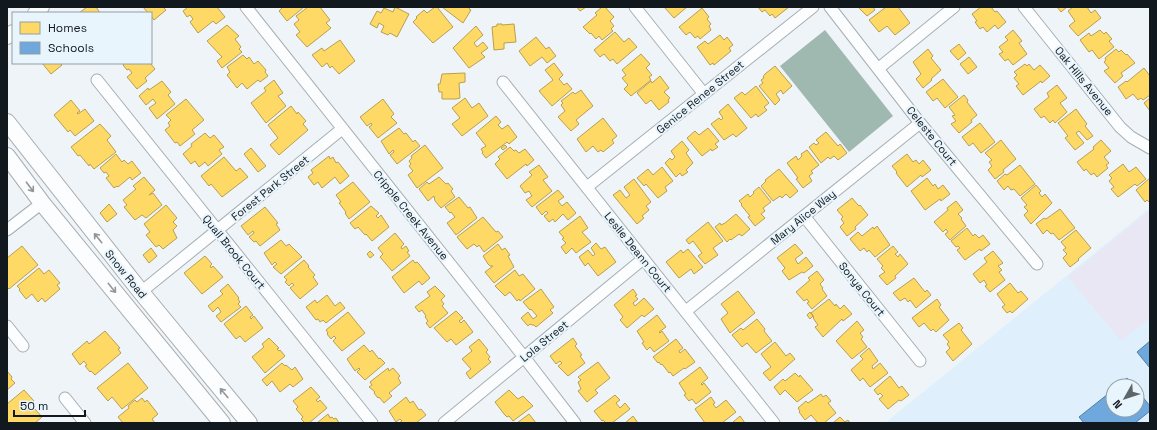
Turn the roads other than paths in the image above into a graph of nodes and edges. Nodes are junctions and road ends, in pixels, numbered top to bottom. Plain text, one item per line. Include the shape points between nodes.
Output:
1 (246, 7) edge
2 (635, 7) edge
3 (813, 7) edge
4 (830, 7) edge
5 (954, 7) edge
6 (1024, 7) edge
7 (879, 68) junction
8 (97, 80) dead end
9 (502, 82) dead end
10 (704, 94) junction
11 (7, 122) edge
12 (920, 123) junction
13 (342, 128) junction
14 (1150, 148) edge
15 (7, 156) edge
16 (587, 187) junction
17 (42, 203) junction
18 (804, 216) junction
19 (7, 230) edge
20 (217, 231) junction
21 (643, 259) junction
22 (1037, 264) dead end
23 (141, 292) junction
24 (686, 311) junction
25 (7, 326) edge
26 (23, 346) dead end
27 (524, 357) junction
28 (920, 361) dead end
29 (65, 398) dead end
30 (85, 423) edge
31 (222, 423) edge
32 (249, 423) edge
33 (372, 423) edge
34 (444, 423) edge
35 (575, 423) edge
36 (774, 423) edge

1 - 13 street, Cripple Creek Avenue
2 - 10 street
3 - 10 street, Genice Renee Street
4 - 7 street, Celeste Court
5 - 7 street
6 - 14 street, Oak Hills Avenue via 1120,127
7 - 12 street, Celeste Court
8 - 20 street, Quail Brook Court
9 - 16 street, Leslie Deann Court
10 - 16 street, Genice Renee Street
23 -> 11 main road, Snow Road
12 - 18 street, Mary Alice Way
12 - 22 street, Celeste Court
13 - 20 street, Forest Park Street
13 - 27 street, Cripple Creek Avenue
15 -> 17 main road, Snow Road
16 - 21 street, Leslie Deann Court
17 - 19 street
17 -> 31 main road, Snow Road
18 - 24 street, Mary Alice Way
18 - 28 street, Sonya Court
20 - 23 street, Forest Park Street
20 - 33 street, Quail Brook Court
21 - 24 street, Leslie Deann Court
21 - 27 street, Lola Street
32 -> 23 main road, Snow Road
24 - 36 street, Leslie Deann Court
25 - 26 street
27 - 34 street, Lola Street
27 - 35 street, Cripple Creek Avenue
29 - 30 street

